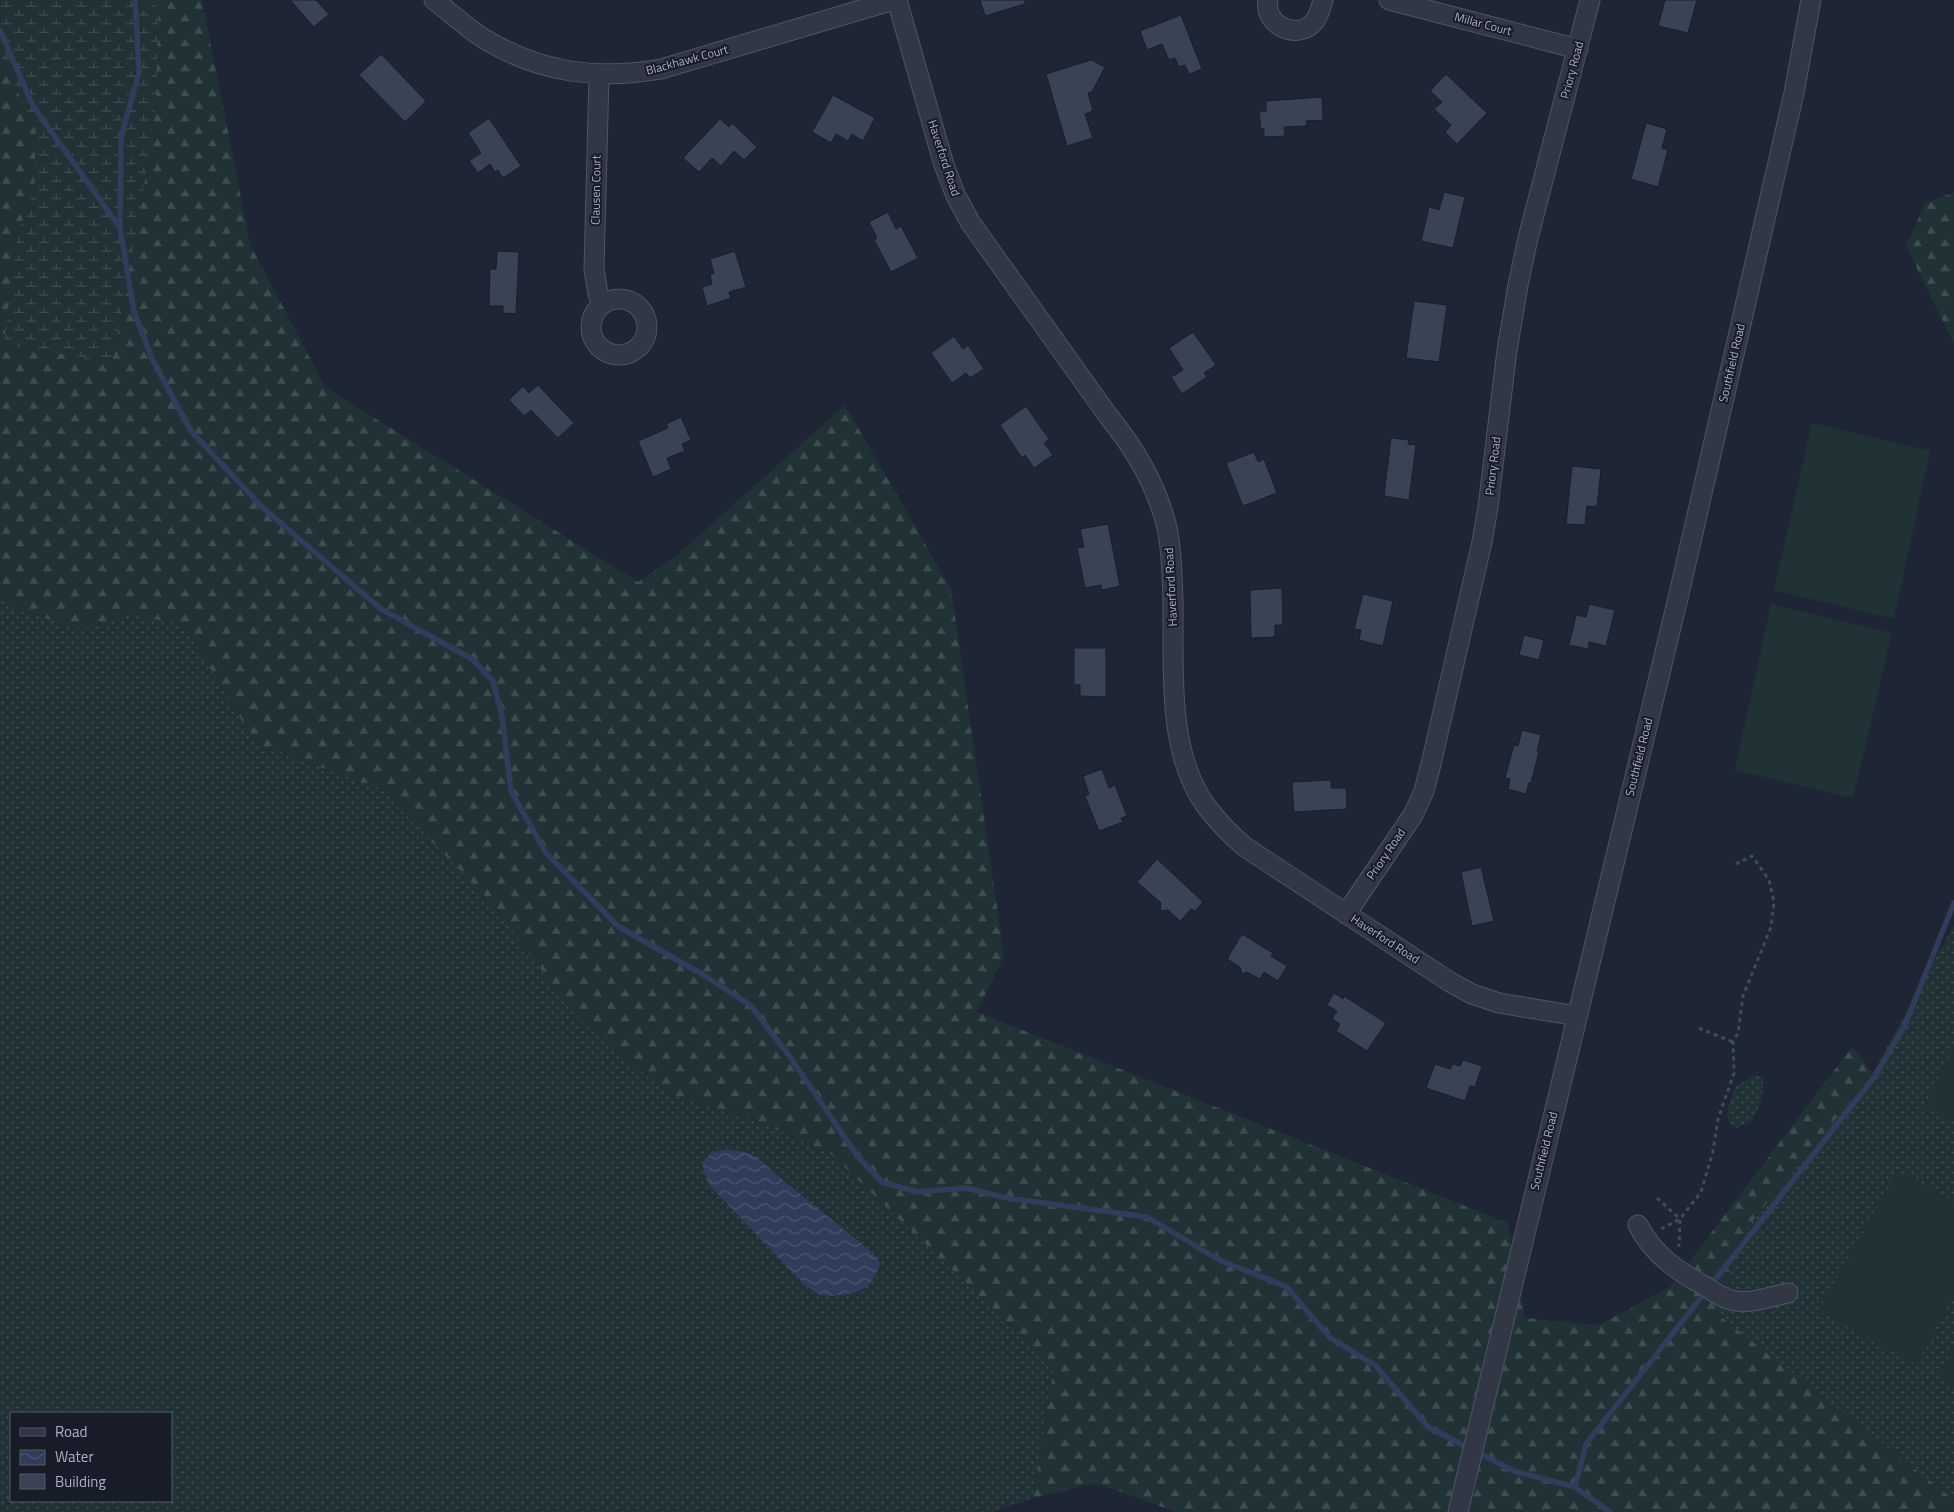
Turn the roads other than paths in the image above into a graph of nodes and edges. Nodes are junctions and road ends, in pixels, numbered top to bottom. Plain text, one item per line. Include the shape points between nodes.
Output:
1 (434, 0) edge
2 (896, 0) edge
3 (1268, 0) edge
4 (1323, 0) edge
5 (1389, 0) edge
6 (1590, 0) edge
7 (1812, 0) edge
8 (1578, 49) junction
9 (599, 75) junction
10 (602, 304) dead end
11 (1346, 914) junction
12 (1577, 1016) junction
13 (1642, 1231) road end
14 (1788, 1293) dead end
15 (1458, 1512) edge

1 - 9 street, Blackhawk Court via 484,39 511,53 563,70
2 - 9 street, Blackhawk Court via 661,69
2 - 11 street, Haverford Road via 956,196 970,222 1128,441 1158,499 1172,562 1176,724 1191,781 1224,829 1245,848
3 - 4 street via 1270,17 1275,24 1290,31 1302,30 1315,21
5 - 8 street, Millar Court
6 - 8 street, Priory Road
7 - 12 street, Southfield Road via 1794,93 1678,598
8 - 11 street, Priory Road via 1518,285 1482,542 1431,764 1413,815
9 - 10 street, Clausen Court via 594,269
11 - 12 street, Haverford Road via 1472,994 1499,1003
12 - 15 street, Southfield Road
13 - 14 street via 1660,1257 1728,1300 1754,1301

